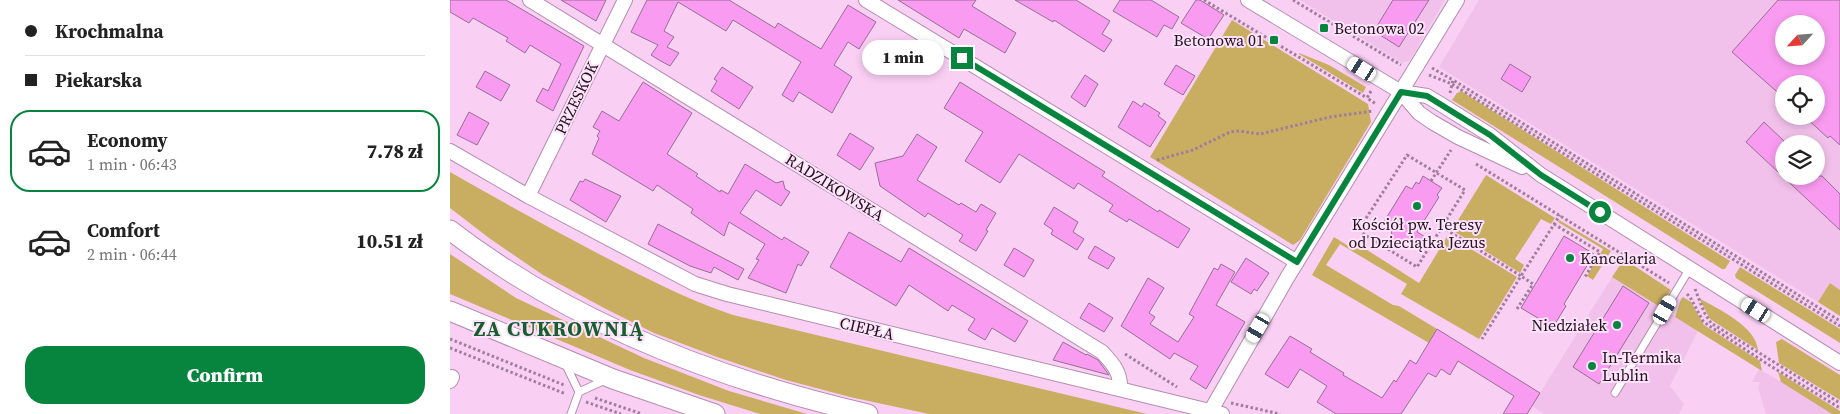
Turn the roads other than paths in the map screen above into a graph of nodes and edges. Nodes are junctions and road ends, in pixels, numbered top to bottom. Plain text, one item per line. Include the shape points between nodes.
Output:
1 (530, 0) edge
2 (624, 0) edge
3 (866, 0) edge
4 (1249, 0) edge
5 (1457, 0) edge
6 (603, 44) junction
7 (1401, 92) junction
8 (450, 151) edge
9 (1541, 175) junction
10 (528, 196) junction
11 (450, 230) edge
12 (1297, 262) junction
13 (1691, 269) junction
14 (450, 311) edge
15 (563, 358) junction
16 (1840, 363) edge
17 (613, 378) junction
18 (1120, 389) junction
19 (1615, 393) dead end
20 (577, 395) junction
21 (1220, 409) edge
22 (571, 414) edge
23 (715, 414) edge
24 (868, 414) edge

1 - 6 street, RADZIKOWSKA
2 - 6 street, PRZESKOK
3 - 12 street
4 - 7 street
5 - 7 street
6 - 10 street, PRZESKOK
6 - 18 street, RADZIKOWSKA via 1102,352 1115,366
7 - 9 street via 1419,113 1439,125
7 - 9 street via 1427,96 1490,135
7 - 12 street
8 - 10 street, CIEPŁA
9 - 13 street
10 - 18 street, CIEPŁA via 695,284
11 - 24 main road via 536,289 661,349 748,381
12 - 21 street
13 - 16 street
13 - 19 lane
14 - 15 main road
15 - 17 main road
15 - 20 lane
17 - 20 lane
17 - 23 main road
18 - 21 street, CIEPŁA
20 - 22 lane

